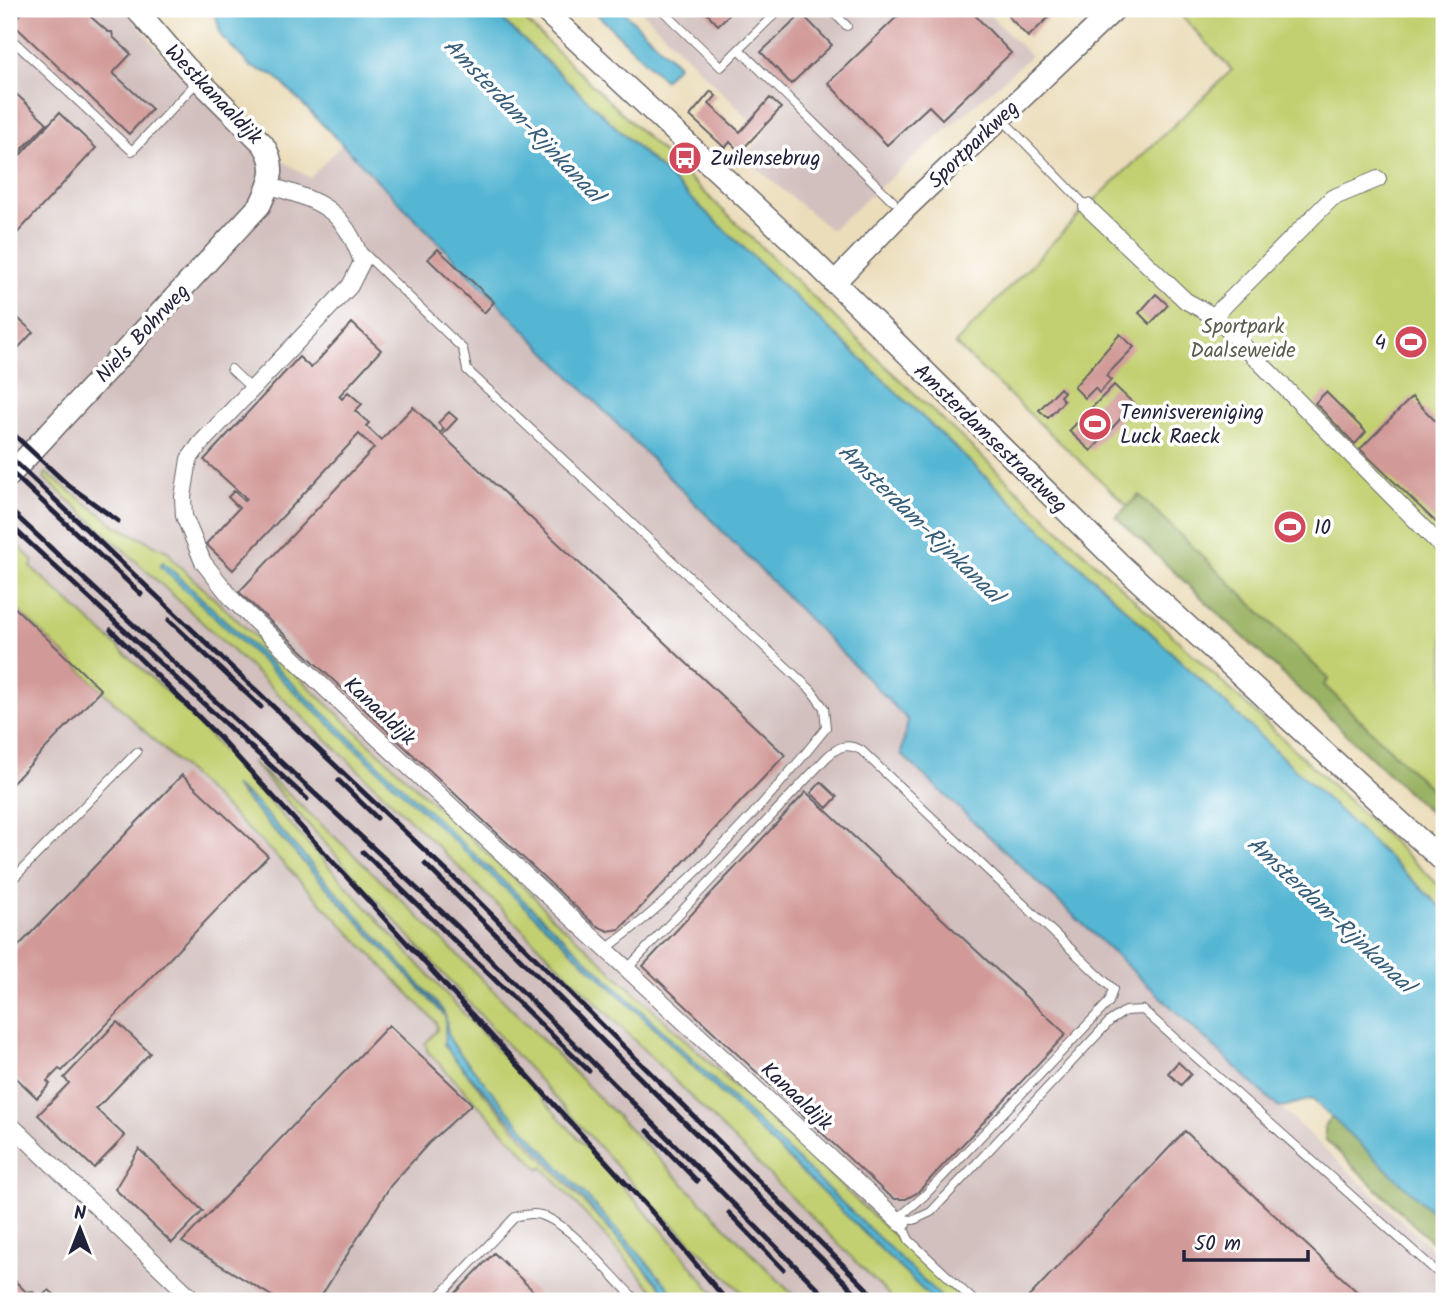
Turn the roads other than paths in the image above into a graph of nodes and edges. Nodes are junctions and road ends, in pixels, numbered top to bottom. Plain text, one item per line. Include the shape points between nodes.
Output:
1 (136, 9) edge
2 (543, 9) edge
3 (661, 9) edge
4 (779, 9) edge
5 (830, 9) edge
6 (1115, 9) edge
7 (847, 26) dead end
8 (9, 37) edge
9 (739, 49) junction
10 (199, 80) junction
11 (1001, 117) junction
12 (1378, 179) dead end
13 (270, 186) junction
14 (892, 201) dead end
15 (1087, 207) joint
16 (357, 246) junction
17 (834, 283) junction
18 (1214, 316) junction
19 (231, 369) dead end
20 (252, 389) junction
21 (9, 476) edge
22 (1444, 550) edge
23 (137, 752) dead end
24 (1444, 862) edge
25 (9, 883) edge
26 (606, 949) junction
27 (627, 969) junction
28 (9, 1122) edge
29 (900, 1221) junction
30 (1444, 1278) edge
31 (195, 1301) edge
32 (435, 1301) edge
33 (637, 1301) edge
34 (974, 1301) edge

1 - 10 main road, Westkanaaldijk
2 - 17 main road, Amsterdamsestraatweg
3 - 9 lane via 721,67
4 - 9 lane
5 - 7 lane
6 - 11 main road, Sportparkweg
8 - 10 lane via 132,151
9 - 14 lane
10 - 13 main road, Westkanaaldijk via 263,144 272,158
11 - 15 lane
11 - 17 main road, Sportparkweg
12 - 18 street via 1332,198
13 - 16 street via 313,199 341,221
13 - 21 main road, Niels Bohrweg via 242,226
15 - 18 street via 1186,301
16 - 20 street, Kanaaldijk via 362,262 350,286
16 - 26 lane via 463,349 467,370 811,690 824,708 826,728 688,879
17 - 24 main road, Amsterdamsestraatweg via 1119,563
18 - 22 street
19 - 20 lane
20 - 26 street, Kanaaldijk via 189,460 184,516 203,562 270,636
23 - 25 lane
26 - 27 street, Kanaaldijk
27 - 29 street, Kanaaldijk
27 - 29 lane via 827,757 839,747 861,750 1113,989 1110,1002
28 - 31 street
29 - 30 lane via 931,1212 1110,1021 1125,1011 1143,1010
29 - 34 lane via 909,1240
32 - 33 lane via 515,1217 529,1213 546,1216 562,1227

